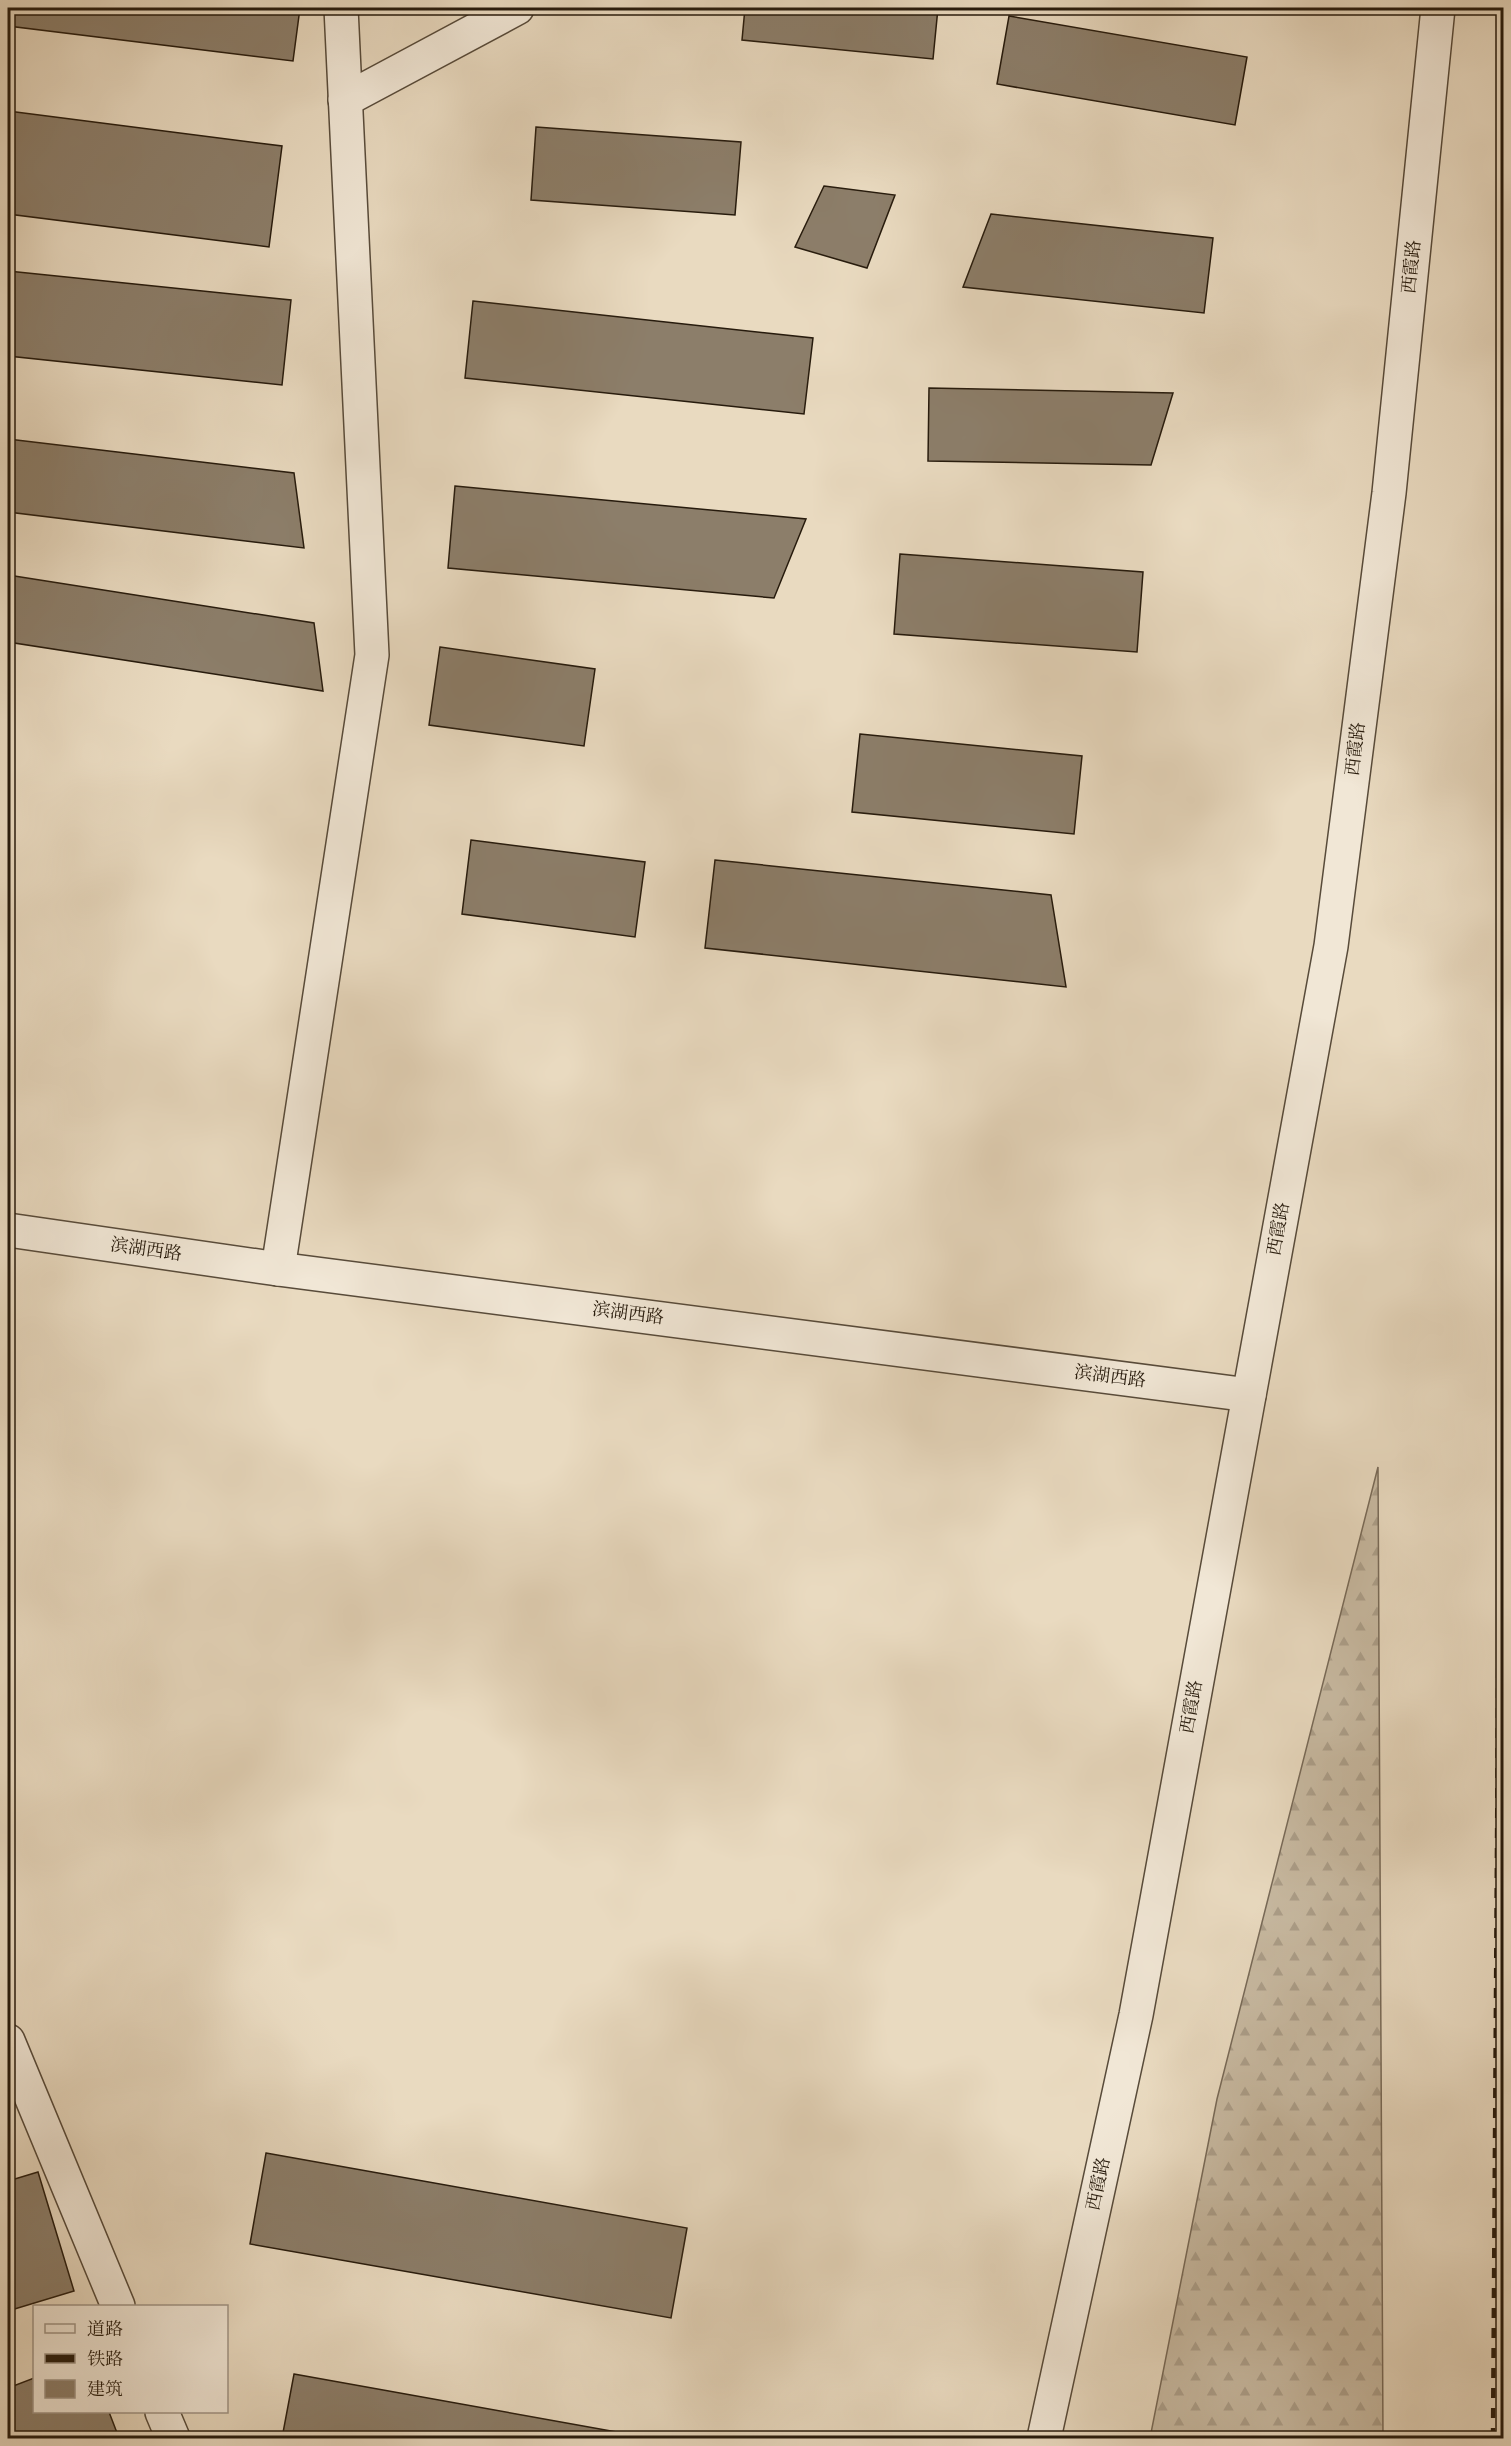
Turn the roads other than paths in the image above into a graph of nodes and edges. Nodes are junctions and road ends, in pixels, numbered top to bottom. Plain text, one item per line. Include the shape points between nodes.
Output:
1 (341, 8) edge
2 (517, 8) edge
3 (1438, 8) edge
4 (345, 100) junction
5 (8, 1230) edge
6 (278, 1269) junction
7 (1248, 1395) junction
8 (8, 2041) edge
9 (117, 2305) edge
10 (162, 2413) edge
11 (173, 2439) edge
12 (1044, 2439) edge

1 - 4 street
2 - 4 street
3 - 7 street, 西霞路 via 1389,494 1330,946
4 - 6 street via 372,655
5 - 6 street, 滨湖西路
6 - 7 street, 滨湖西路
7 - 12 street, 西霞路 via 1136,2015
8 - 9 street
10 - 11 street

